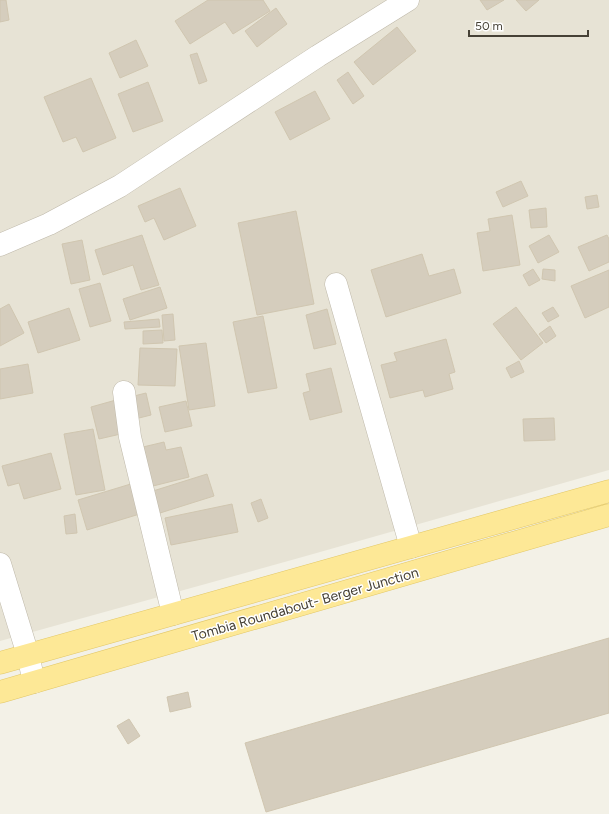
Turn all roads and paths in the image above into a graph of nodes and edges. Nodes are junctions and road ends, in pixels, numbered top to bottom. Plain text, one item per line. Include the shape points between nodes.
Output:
1 (408, 0) edge
2 (0, 245) edge
3 (336, 284) dead end
4 (124, 392) dead end
5 (609, 490) edge
6 (609, 515) edge
7 (411, 546) junction
8 (0, 564) edge
9 (173, 614) junction
10 (28, 655) junction
11 (0, 663) edge
12 (34, 682) junction
13 (0, 692) edge

1 - 2 street via 120,186 49,224
3 - 7 street
4 - 9 street via 130,437
5 - 7 main road, Tombia Roundabout- Berger Junction
6 - 12 main road, Tombia Roundabout- Berger Junction
7 - 9 main road, Tombia Roundabout- Berger Junction
8 - 10 street
9 - 10 main road, Tombia Roundabout- Berger Junction
10 - 11 main road, Tombia Roundabout- Berger Junction
10 - 12 street
12 - 13 main road, Tombia Roundabout- Berger Junction

